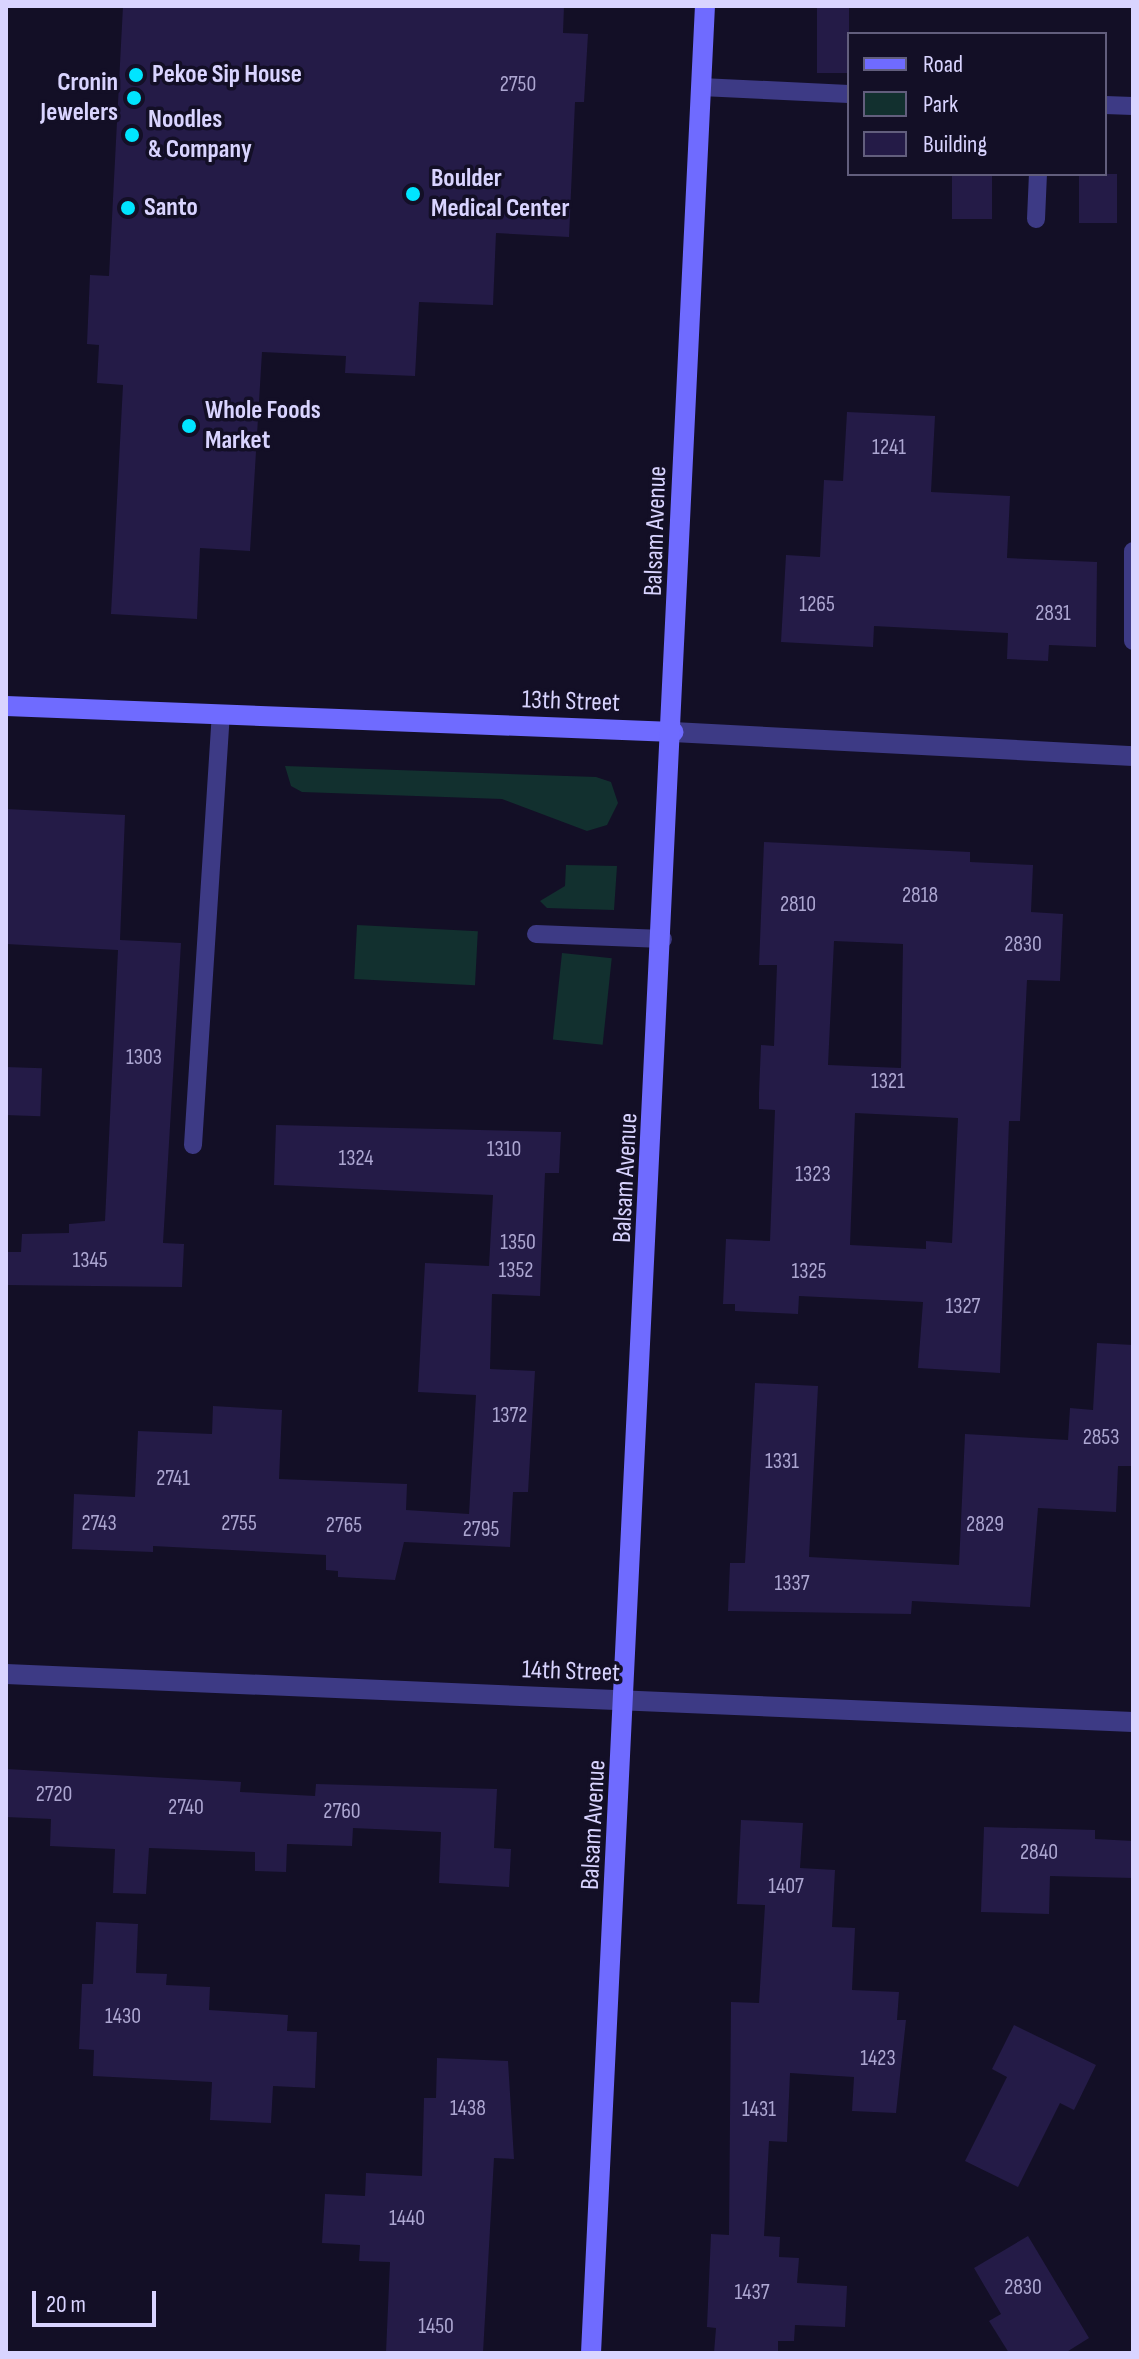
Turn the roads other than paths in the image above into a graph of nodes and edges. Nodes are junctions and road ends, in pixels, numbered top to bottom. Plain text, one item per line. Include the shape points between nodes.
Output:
1 (705, 6) edge
2 (701, 87) junction
3 (847, 94) edge
4 (1107, 105) edge
5 (1133, 106) edge
6 (1038, 176) edge
7 (1036, 219) dead end
8 (1133, 551) edge
9 (1133, 641) edge
10 (6, 706) edge
11 (221, 714) junction
12 (673, 732) junction
13 (1133, 756) edge
14 (536, 934) dead end
15 (663, 939) junction
16 (193, 1145) dead end
17 (6, 1674) edge
18 (627, 1700) junction
19 (1133, 1722) edge
20 (591, 2353) edge

1 - 2 street, Balsam Avenue
2 - 3 lane
2 - 12 street, Balsam Avenue
4 - 5 lane
6 - 7 lane
8 - 9 lane
10 - 11 street, 13th Street
11 - 12 street, 13th Street
11 - 16 lane
12 - 13 street, 13th Street
12 - 15 street, Balsam Avenue
14 - 15 lane
15 - 18 street, Balsam Avenue
17 - 18 street, 14th Street
18 - 19 street, 14th Street
18 - 20 street, Balsam Avenue

